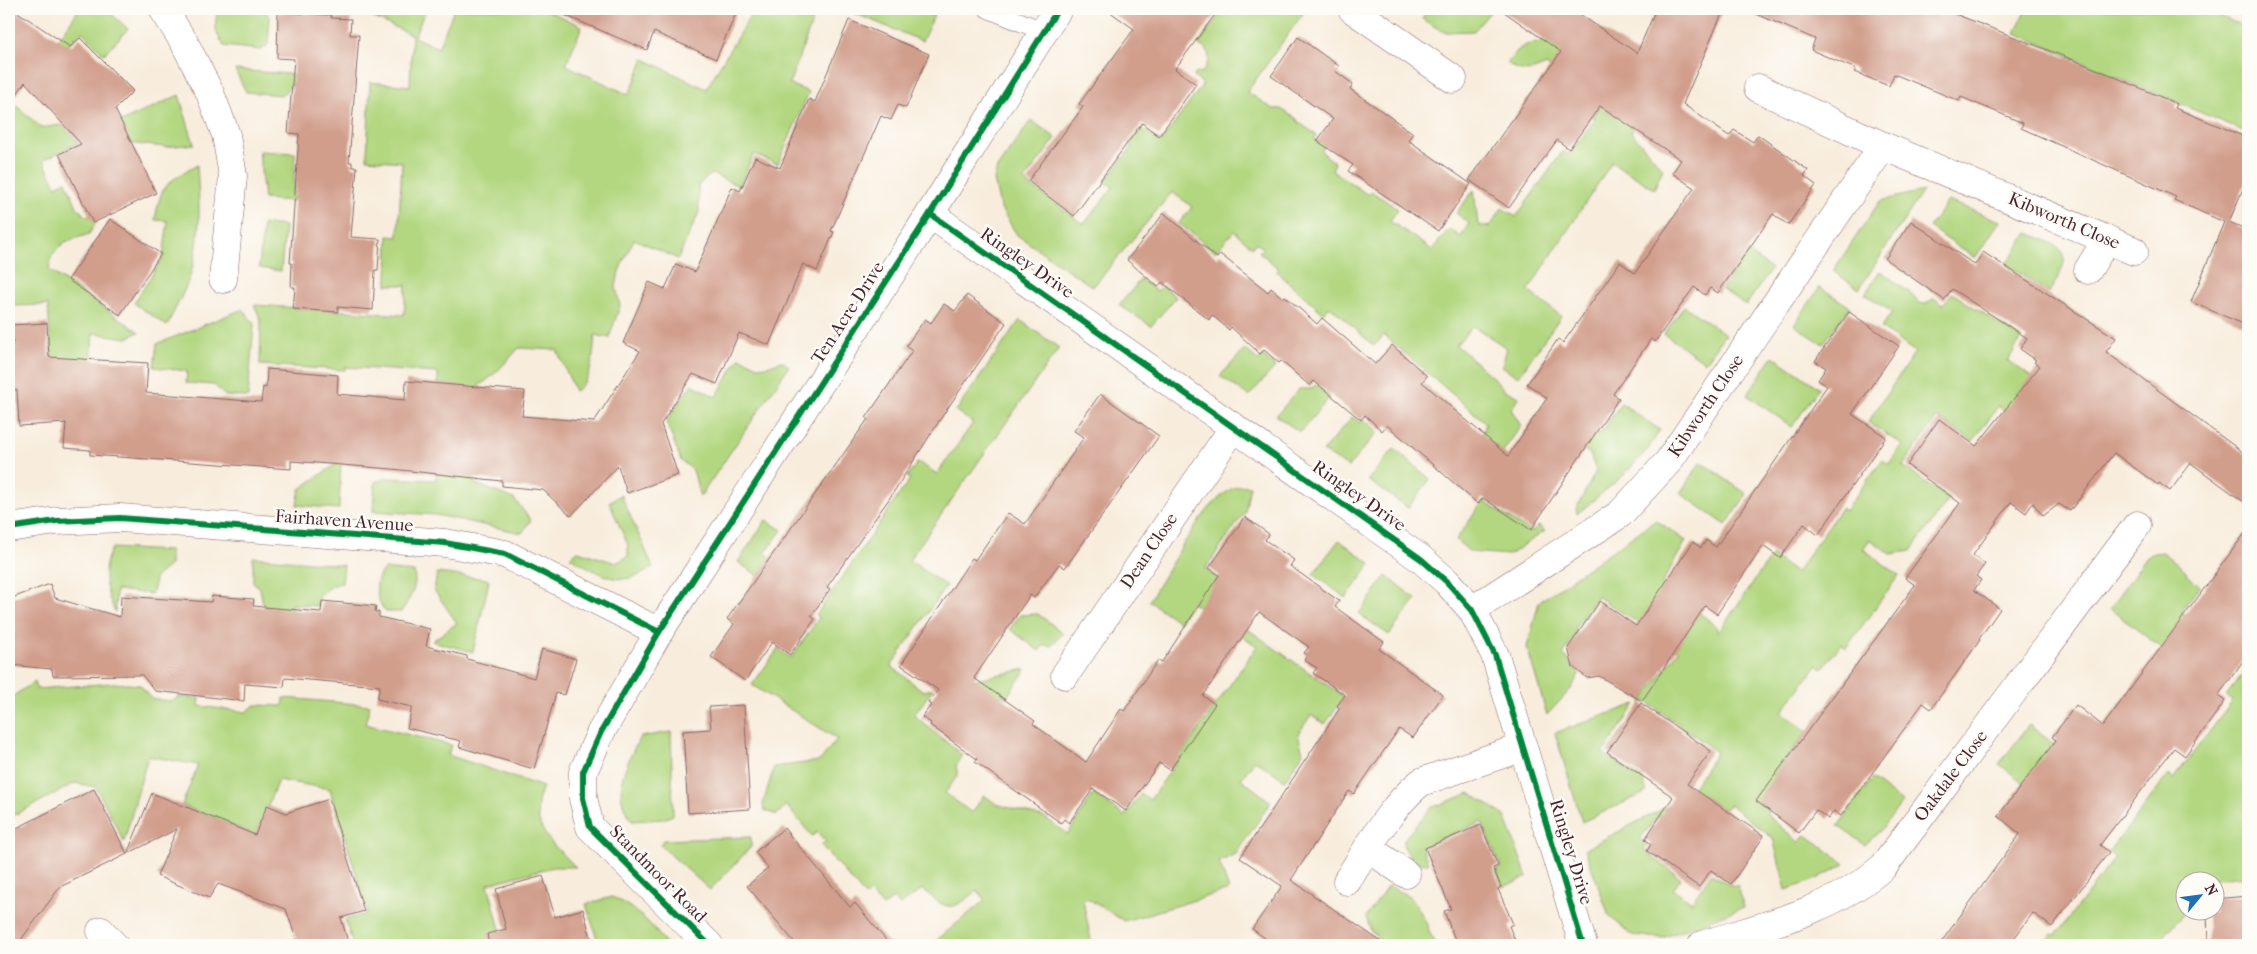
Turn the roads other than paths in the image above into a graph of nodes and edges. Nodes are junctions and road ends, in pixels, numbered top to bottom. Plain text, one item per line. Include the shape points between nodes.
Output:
1 (163, 9) edge
2 (988, 9) edge
3 (1058, 9) edge
4 (1352, 9) edge
5 (1044, 31) junction
6 (1453, 79) dead end
7 (1758, 88) dead end
8 (1883, 146) junction
9 (930, 214) junction
10 (2106, 239) junction
11 (2134, 251) dead end
12 (2088, 270) dead end
13 (223, 279) dead end
14 (1234, 427) junction
15 (2137, 525) dead end
16 (9, 528) edge
17 (1472, 610) junction
18 (659, 632) junction
19 (1065, 675) dead end
20 (1523, 747) junction
21 (1368, 848) junction
22 (1406, 874) dead end
23 (1347, 881) dead end
24 (709, 945) edge
25 (1583, 945) edge
26 (1702, 945) edge

1 - 13 street via 210,93 226,135 232,176
2 - 5 lane
3 - 5 street, Ten Acre Drive
4 - 6 street
5 - 9 street, Ten Acre Drive
7 - 8 street, Kibworth Close
8 - 10 street, Kibworth Close
8 - 17 street, Kibworth Close via 1668,462 1646,488 1620,514
9 - 14 street, Ringley Drive
9 - 18 street, Ten Acre Drive
10 - 11 street, Kibworth Close
10 - 12 street
14 - 17 street, Ringley Drive via 1422,559
14 - 19 street, Dean Close
15 - 26 street, Oakdale Close via 1884,866 1852,891 1819,906
16 - 18 street, Fairhaven Avenue via 56,521 120,518 445,543 505,554
17 - 20 street, Ringley Drive via 1495,655
18 - 24 street, Standmoor Road via 601,732 583,772 583,798 590,827
20 - 21 street via 1421,782 1394,809
20 - 25 street, Ringley Drive
21 - 22 street
21 - 23 street

